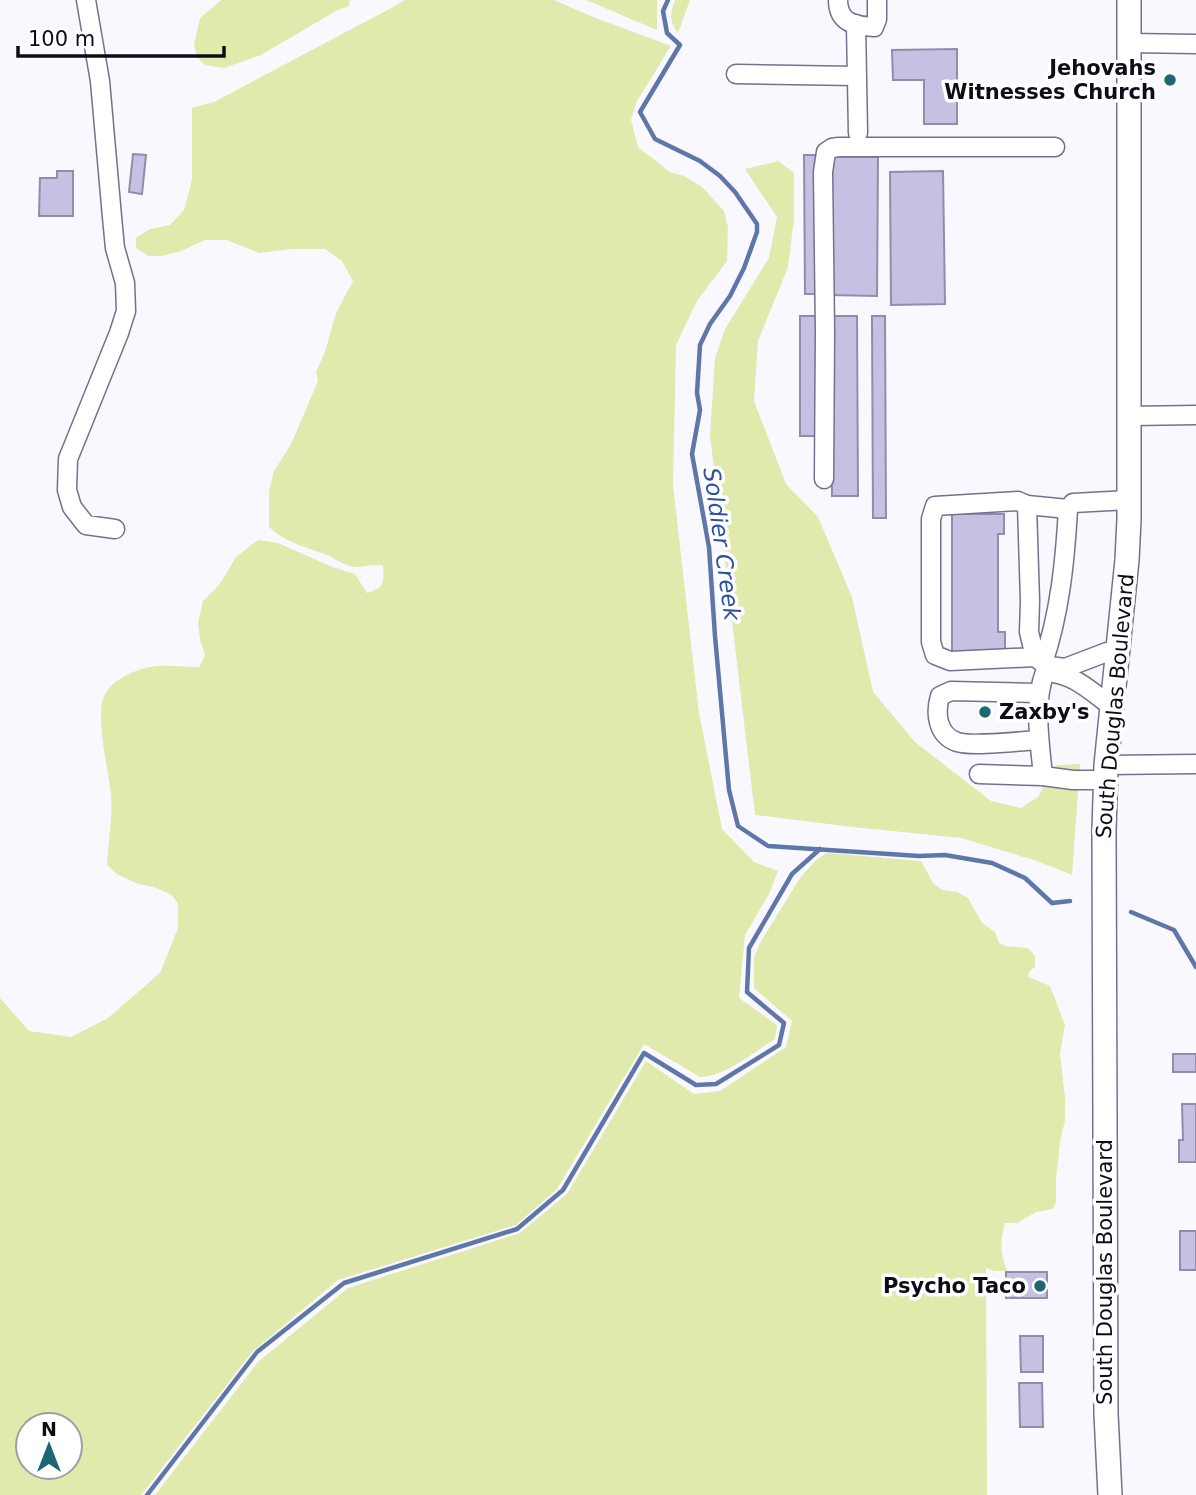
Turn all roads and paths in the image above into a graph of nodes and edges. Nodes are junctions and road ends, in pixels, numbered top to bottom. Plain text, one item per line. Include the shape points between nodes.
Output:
1 (86, 0) edge
2 (838, 0) edge
3 (877, 0) edge
4 (1129, 0) edge
5 (856, 24) junction
6 (1129, 43) junction
7 (1196, 44) edge
8 (736, 74) dead end
9 (856, 76) junction
10 (858, 133) dead end
11 (1055, 147) dead end
12 (1196, 415) edge
13 (1130, 416) junction
14 (824, 479) dead end
15 (1129, 500) junction
16 (1027, 505) junction
17 (1068, 509) junction
18 (115, 529) dead end
19 (1117, 650) junction
20 (1050, 665) junction
21 (1039, 693) junction
22 (1112, 707) junction
23 (1039, 740) junction
24 (1196, 764) edge
25 (1106, 773) junction
26 (979, 774) dead end
27 (1043, 776) junction
28 (1110, 1495) edge

1 - 18 street via 100,81 115,248 125,284 126,311 68,459 66,490 72,508 86,525
2 - 5 street via 842,16
3 - 5 street via 874,27
4 - 6 main road, South Douglas Boulevard
5 - 9 street
6 - 7 street
6 - 13 main road, South Douglas Boulevard
8 - 9 street
9 - 10 street
11 - 14 street via 839,147 826,152
12 - 13 street
13 - 15 main road, South Douglas Boulevard
15 - 17 street via 1073,503
15 - 19 main road, South Douglas Boulevard
16 - 17 street
16 - 20 street via 1029,632
16 - 20 street via 1017,501 936,506 931,519 931,642 935,655 950,661
17 - 20 street
19 - 20 street
19 - 22 main road, South Douglas Boulevard
20 - 21 street
20 - 22 street
21 - 23 street
21 - 23 street via 951,691 940,696 937,705 941,729 957,743
22 - 25 main road, South Douglas Boulevard
23 - 27 street
24 - 25 street
25 - 27 street via 1073,780
25 - 28 main road, South Douglas Boulevard via 1105,1327
26 - 27 street

